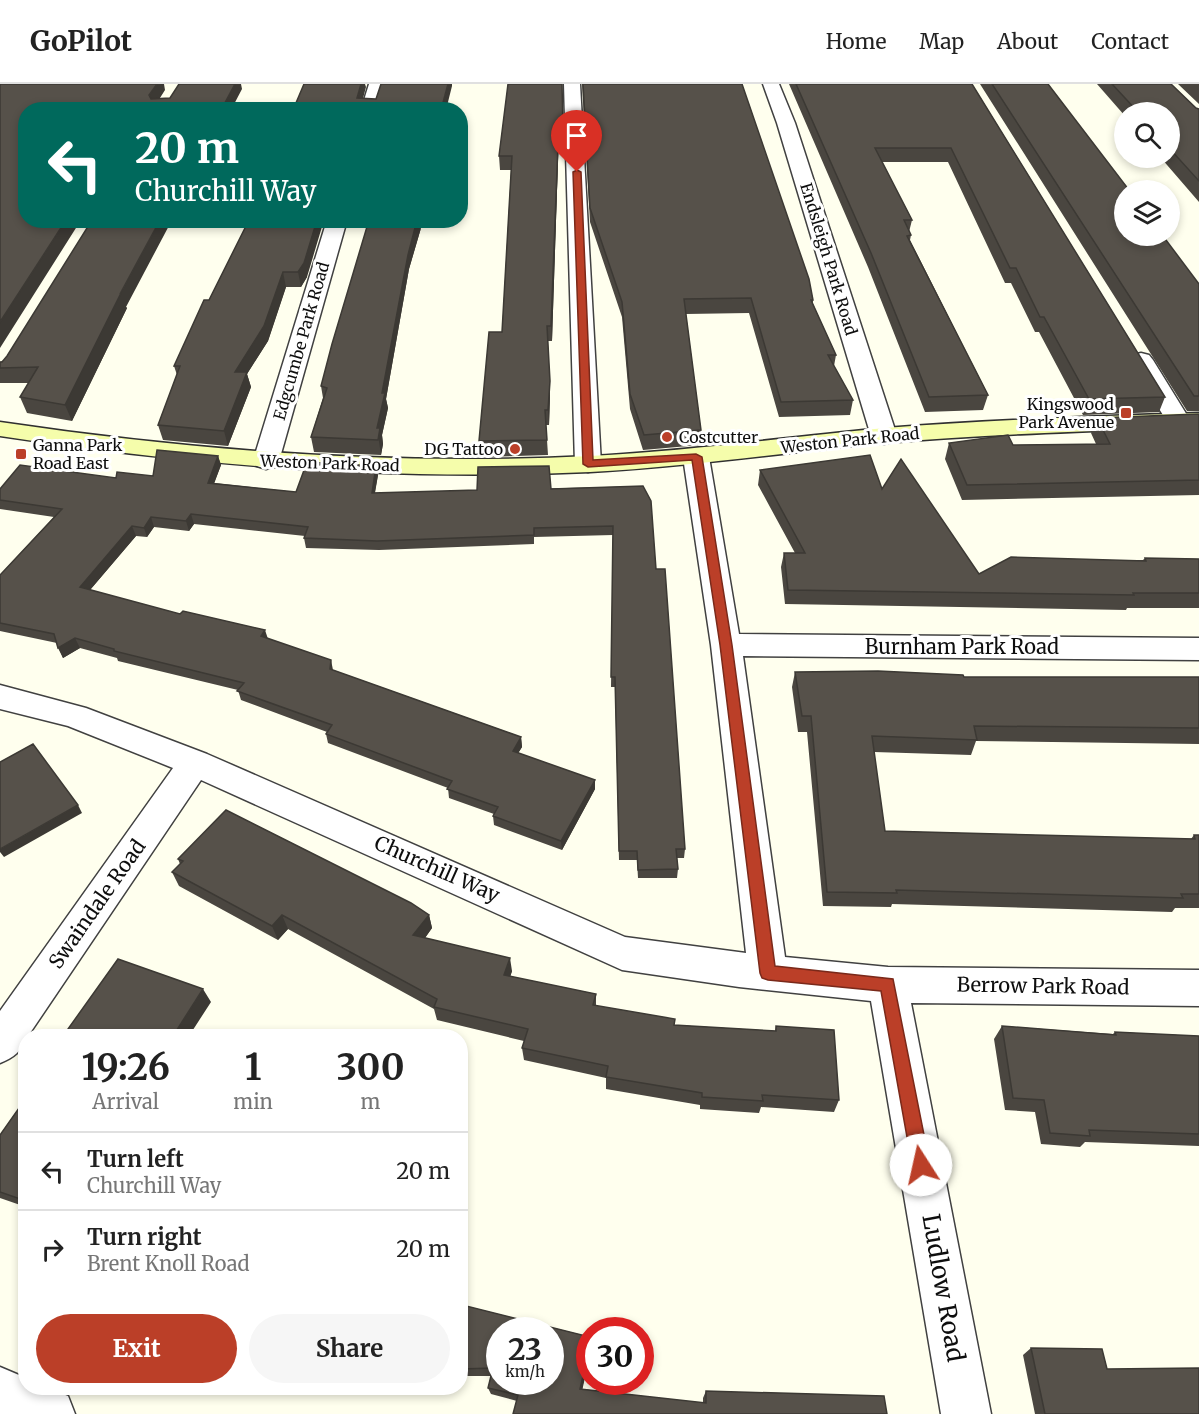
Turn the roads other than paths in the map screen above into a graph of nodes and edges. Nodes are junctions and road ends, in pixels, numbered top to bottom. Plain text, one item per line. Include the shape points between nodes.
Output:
1 (377, 84) edge
2 (572, 84) edge
3 (771, 84) edge
4 (371, 102) edge
5 (335, 228) edge
6 (1128, 340) edge
7 (1188, 420) edge
8 (0, 429) edge
9 (884, 436) junction
10 (696, 457) junction
11 (266, 461) junction
12 (588, 464) junction
13 (726, 645) junction
14 (1199, 649) edge
15 (0, 697) edge
16 (195, 763) junction
17 (768, 973) junction
18 (888, 985) junction
19 (1199, 988) edge
20 (0, 1044) edge
21 (0, 1392) edge
22 (50, 1414) edge
23 (966, 1414) edge

1 - 4 street
2 - 12 street
3 - 9 street, Endsleigh Park Road
5 - 11 street, Edgcumbe Park Road
6 - 7 street
7 - 9 street, Weston Park Road
8 - 11 street, Weston Park Road via 99,444
9 - 10 street, Weston Park Road
10 - 12 street, Weston Park Road
10 - 13 street
11 - 12 street, Weston Park Road via 417,466
13 - 14 street, Burnham Park Road
13 - 17 street
15 - 16 street, Churchill Way via 75,716
16 - 17 street, Churchill Way via 622,952
16 - 20 street, Swaindale Road
17 - 18 street, Churchill Way
18 - 19 street, Berrow Park Road
18 - 23 street, Ludlow Road
21 - 22 street

